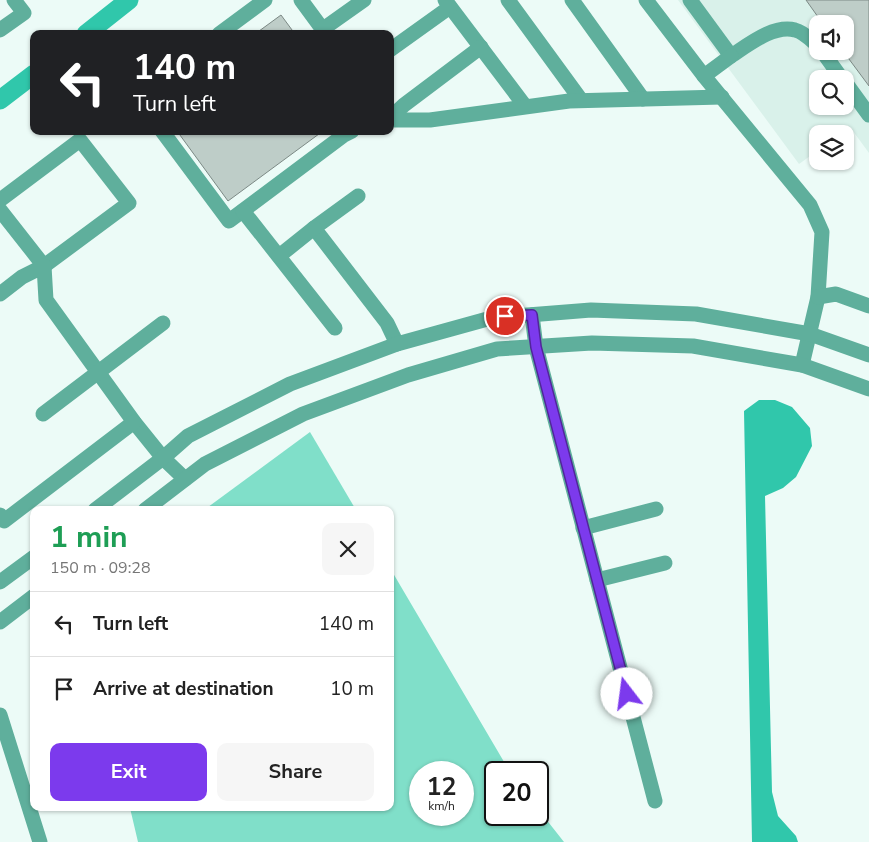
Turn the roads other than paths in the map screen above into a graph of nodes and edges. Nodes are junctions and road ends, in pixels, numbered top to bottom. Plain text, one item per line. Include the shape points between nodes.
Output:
1 (14, 0) edge
2 (265, 0) edge
3 (301, 0) edge
4 (364, 0) edge
5 (508, 0) edge
6 (572, 0) edge
7 (646, 0) edge
8 (690, 0) edge
9 (448, 3) edge
10 (0, 30) edge
11 (224, 30) edge
12 (323, 30) edge
13 (326, 30) edge
14 (809, 38) edge
15 (394, 47) edge
16 (481, 47) junction
17 (731, 56) junction
18 (704, 76) junction
19 (854, 94) edge
20 (722, 97) junction
21 (581, 100) junction
22 (643, 100) junction
23 (525, 106) junction
24 (394, 115) edge
25 (869, 115) edge
26 (394, 119) edge
27 (165, 135) edge
28 (344, 135) edge
29 (358, 196) dead end
30 (0, 200) edge
31 (0, 210) edge
32 (243, 211) junction
33 (314, 228) junction
34 (279, 256) junction
35 (44, 266) junction
36 (0, 294) edge
37 (818, 298) junction
38 (869, 306) edge
39 (532, 315) junction
40 (163, 323) dead end
41 (335, 328) dead end
42 (810, 334) junction
43 (397, 344) junction
44 (536, 347) junction
45 (869, 355) edge
46 (802, 365) junction
47 (99, 373) junction
48 (869, 389) edge
49 (43, 414) dead end
50 (134, 422) junction
51 (163, 458) junction
52 (185, 479) junction
53 (100, 506) edge
54 (150, 506) edge
55 (656, 509) dead end
56 (0, 515) edge
57 (583, 528) junction
58 (30, 559) edge
59 (665, 563) dead end
60 (597, 580) junction
61 (0, 582) edge
62 (30, 599) edge
63 (0, 622) edge
64 (0, 715) edge
65 (655, 801) dead end
66 (30, 810) edge
67 (30, 811) edge
68 (40, 842) edge

1 - 10 street via 24,13
2 - 11 street
3 - 12 street
4 - 13 street
5 - 21 street
6 - 22 street
7 - 18 street
8 - 17 street
9 - 15 street
9 - 16 street
14 - 17 street via 796,30 765,34
16 - 23 street
16 - 24 street
17 - 18 street
18 - 20 street
19 - 25 street
20 - 22 street
20 - 37 street via 810,205 822,232
21 - 22 street
21 - 23 street
23 - 26 street via 430,120
27 - 32 street via 229,221
28 - 32 street
29 - 33 street
30 - 35 street via 80,140 129,203
31 - 35 street
32 - 34 street
33 - 34 street
33 - 43 street via 387,323
34 - 41 street
35 - 36 street via 22,277
35 - 47 street via 46,300
37 - 38 street via 836,294
37 - 42 street
39 - 42 street via 591,310 696,314
39 - 43 street via 491,318
39 - 44 street
40 - 47 street
42 - 45 street
42 - 46 street
43 - 51 street via 290,384 188,436
44 - 46 street via 592,343 693,346
44 - 52 street via 497,349 408,374 303,414 205,464
44 - 57 street
46 - 48 street
47 - 49 street
47 - 50 street
50 - 51 street
50 - 56 street via 4,521
51 - 52 street
51 - 53 street
52 - 54 street
55 - 57 street
57 - 60 street
58 - 61 street
59 - 60 street
60 - 65 street
62 - 63 street
64 - 66 street
67 - 68 street

